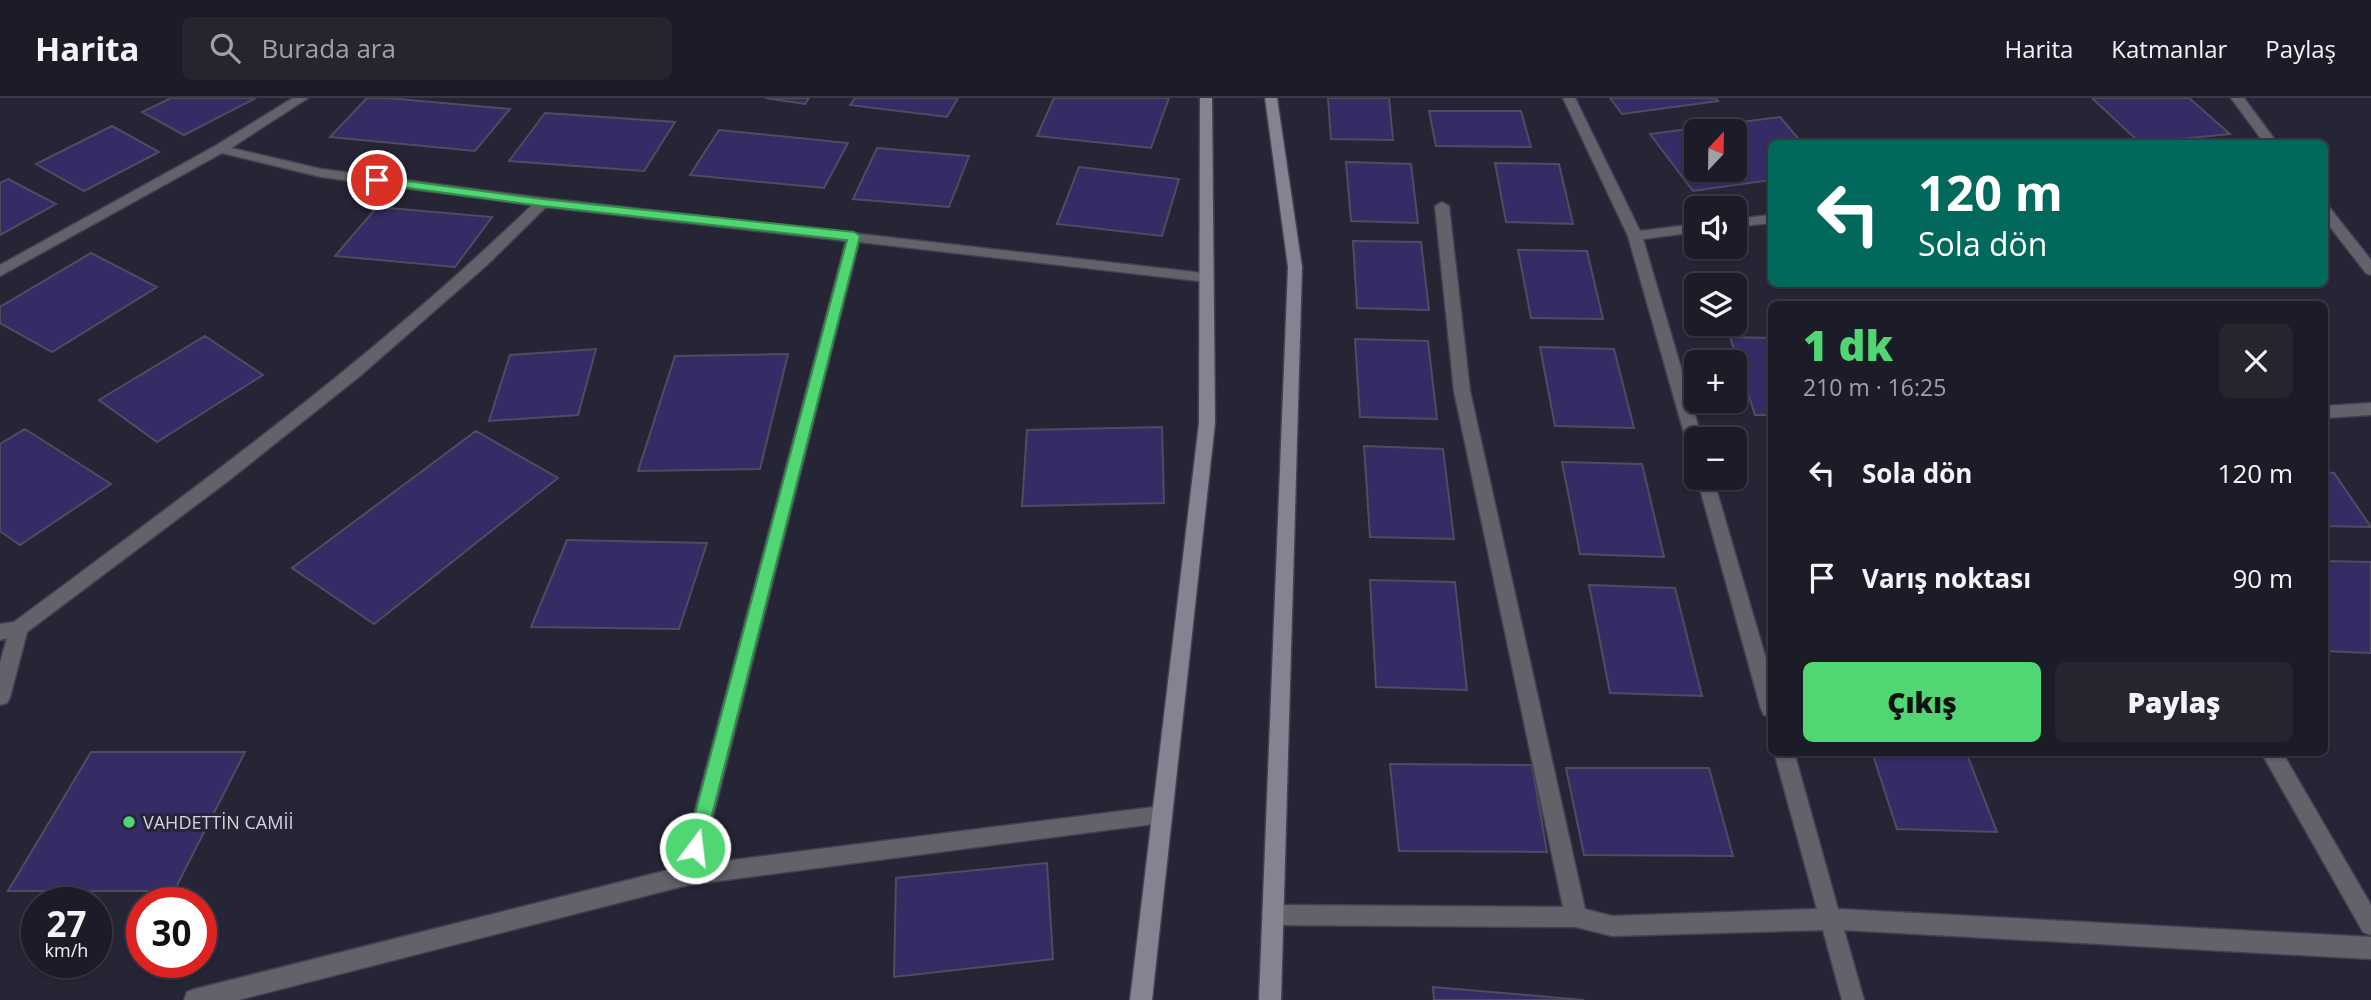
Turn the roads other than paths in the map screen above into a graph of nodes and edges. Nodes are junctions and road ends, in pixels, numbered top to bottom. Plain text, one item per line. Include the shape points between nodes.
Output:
1 (302, 98) edge
2 (1206, 98) edge
3 (1270, 98) edge
4 (1569, 98) edge
5 (2237, 98) edge
6 (2269, 140) edge
7 (220, 149) junction
8 (542, 202) junction
9 (1442, 206) dead end
10 (2328, 215) edge
11 (1768, 219) edge
12 (1747, 222) edge
13 (1684, 230) edge
14 (854, 236) junction
15 (1635, 236) junction
16 (2371, 270) edge
17 (0, 271) edge
18 (1207, 277) junction
19 (2371, 409) edge
20 (2328, 412) edge
21 (1690, 427) edge
22 (1708, 490) edge
23 (9, 630) edge
24 (0, 697) edge
25 (1768, 698) edge
26 (1785, 756) edge
27 (2273, 756) edge
28 (1162, 815) junction
29 (688, 874) junction
30 (1273, 915) junction
31 (1576, 917) junction
32 (1832, 919) junction
33 (2371, 925) edge
34 (2371, 948) edge
35 (195, 1000) edge
36 (1141, 1000) edge
37 (1270, 1000) edge
38 (1853, 1000) edge

1 - 7 street
2 - 18 street
3 - 30 street via 1295,267
4 - 15 street
5 - 6 street
7 - 8 street via 321,173
7 - 17 street
8 - 14 street
8 - 23 street via 481,266 287,426
9 - 31 street via 1462,391
10 - 16 street
11 - 12 street
13 - 15 street
14 - 18 street
14 - 29 street
15 - 21 street
18 - 28 street via 1207,423
19 - 20 street
22 - 25 street
23 - 24 street
26 - 32 street
27 - 33 street
28 - 29 street
28 - 36 street
29 - 35 street
30 - 31 street
30 - 37 street
31 - 32 street via 1612,926
32 - 34 street
32 - 38 street

